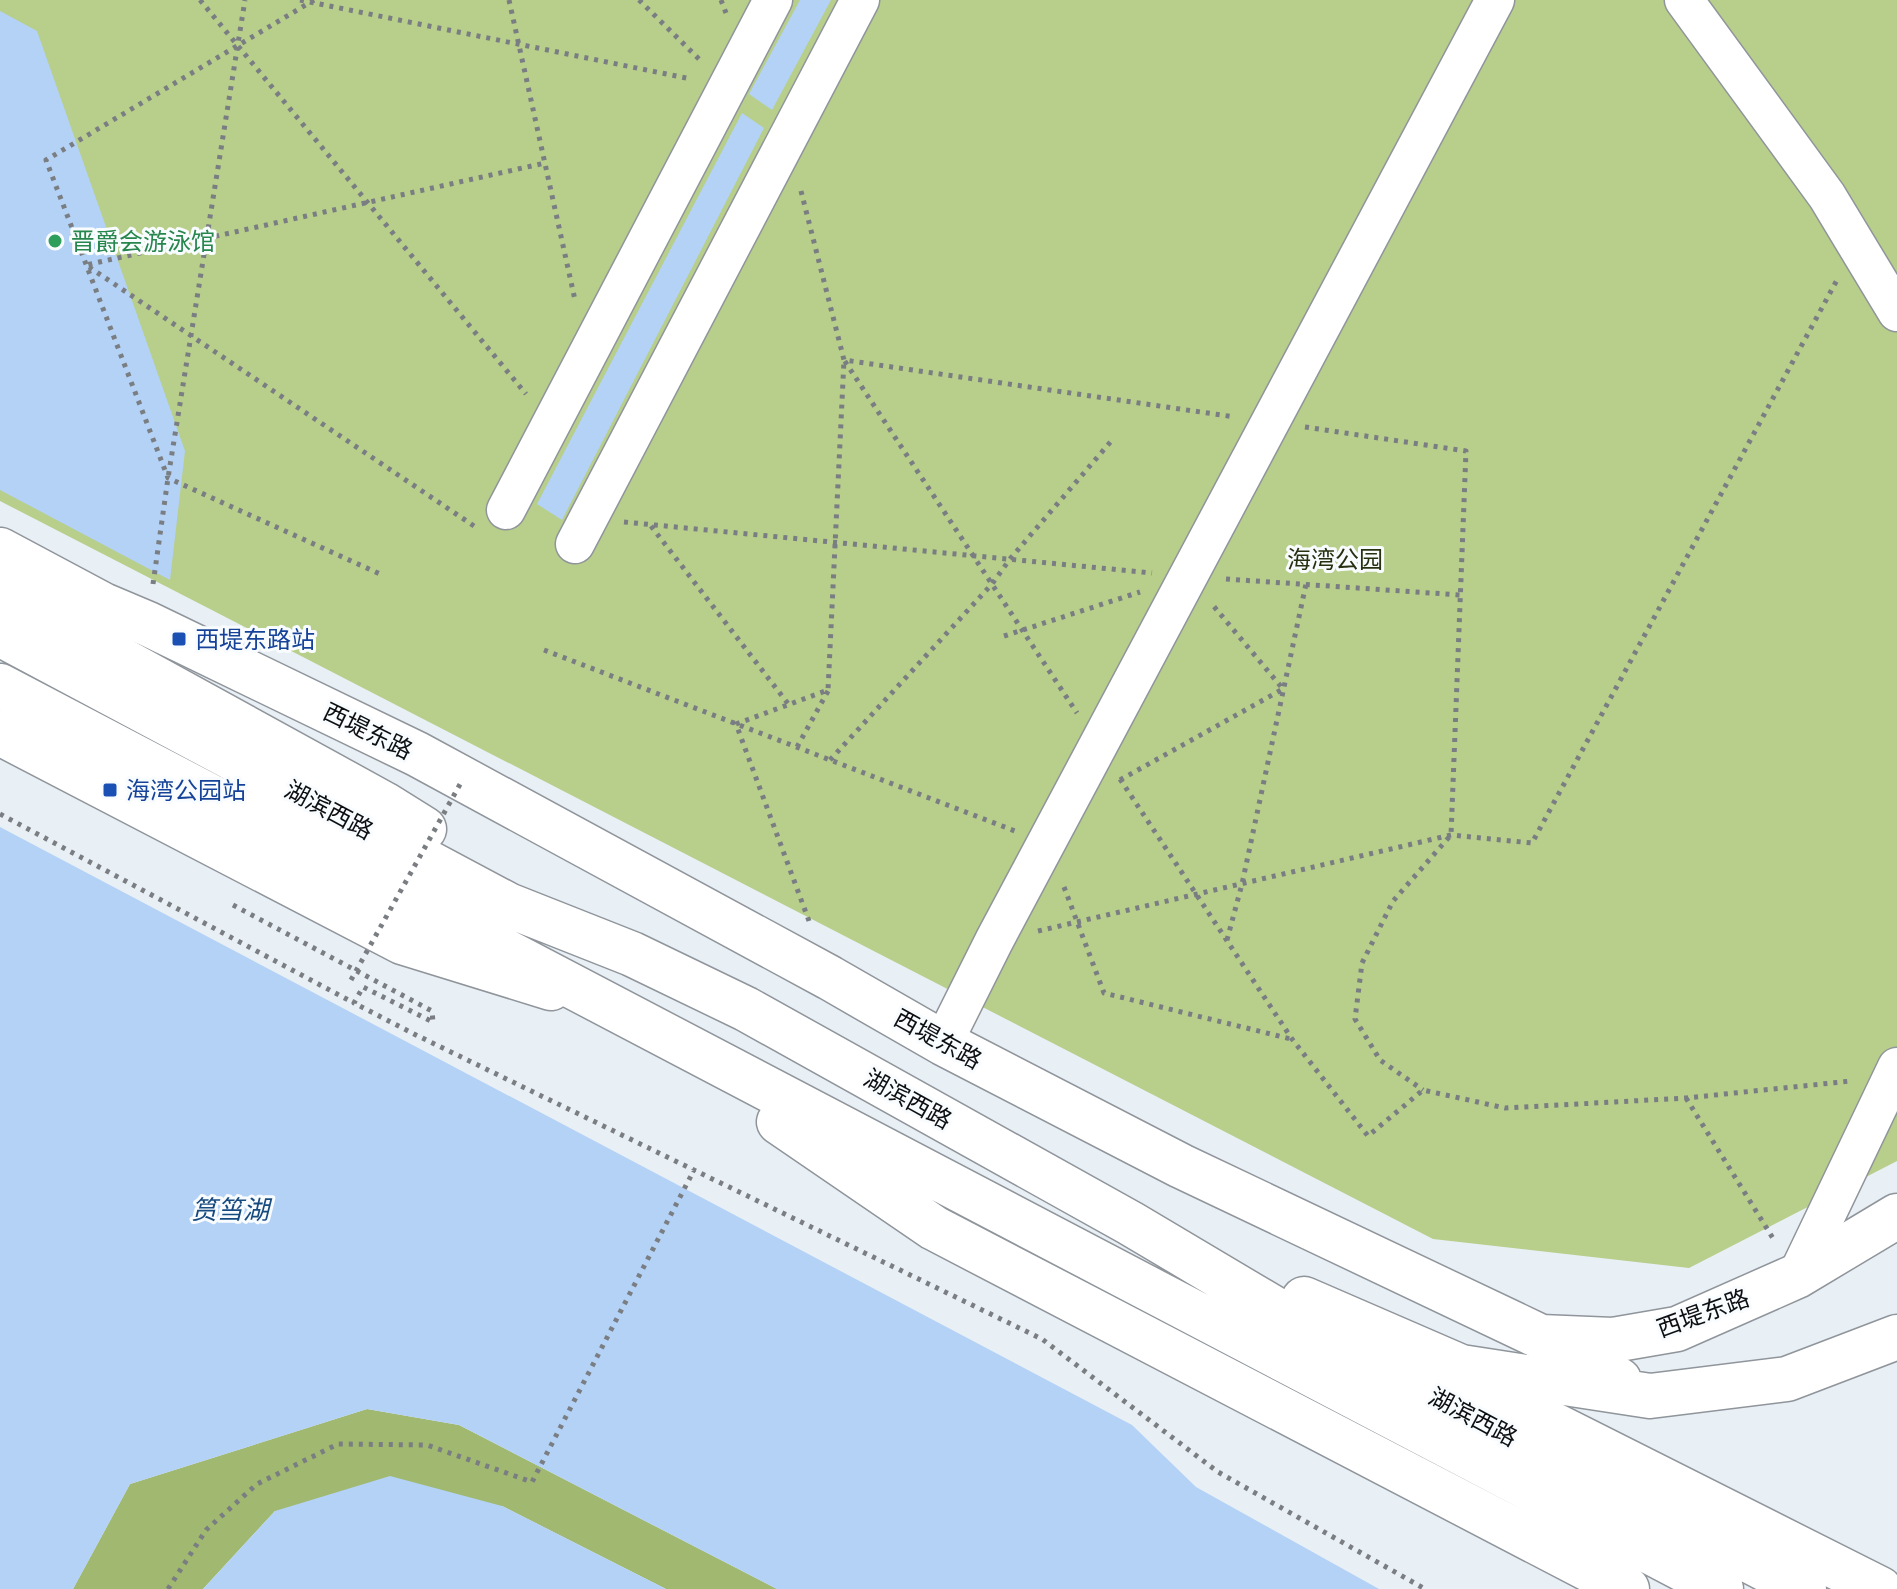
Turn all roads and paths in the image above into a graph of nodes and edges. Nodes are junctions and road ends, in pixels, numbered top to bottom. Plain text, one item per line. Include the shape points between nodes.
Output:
1 (200, 0) edge
2 (245, 0) edge
3 (300, 0) edge
4 (509, 0) edge
5 (639, 0) edge
6 (773, 0) edge
7 (860, 0) edge
8 (1495, 0) edge
9 (1684, 0) edge
10 (312, 1) edge
11 (519, 44) junction
12 (238, 46) junction
13 (728, 87) junction
14 (545, 163) junction
15 (368, 203) junction
16 (207, 238) junction
17 (1857, 244) junction
18 (86, 265) junction
19 (1897, 312) edge
20 (191, 335) junction
21 (587, 356) junction
22 (551, 424) junction
23 (1113, 439) dead end
24 (168, 478) junction
25 (493, 520) joint
26 (651, 525) junction
27 (582, 532) joint
28 (835, 543) junction
29 (0, 550) edge
30 (973, 556) junction
31 (1010, 559) junction
32 (380, 574) dead end
33 (1188, 576) junction
34 (992, 584) junction
35 (1306, 584) junction
36 (0, 593) edge
37 (1460, 595) dead end
38 (148, 624) junction
39 (0, 634) edge
40 (544, 650) dead end
41 (0, 686) edge
42 (1283, 689) junction
43 (828, 690) junction
44 (789, 705) junction
45 (736, 724) junction
46 (0, 733) edge
47 (1098, 745) junction
48 (797, 747) junction
49 (830, 760) junction
50 (463, 779) junction
51 (1121, 780) junction
52 (1110, 789) dead end
53 (0, 814) edge
54 (1046, 843) junction
55 (1242, 884) junction
56 (1196, 894) junction
57 (233, 905) dead end
58 (1078, 921) junction
59 (1227, 940) junction
60 (994, 941) junction
61 (632, 954) junction
62 (356, 971) junction
63 (830, 978) junction
64 (351, 980) dead end
65 (354, 1003) junction
66 (613, 1007) junction
67 (1292, 1039) junction
68 (943, 1043) junction
69 (1895, 1072) edge
70 (1686, 1098) junction
71 (694, 1170) junction
72 (1897, 1216) edge
73 (1130, 1223) junction
74 (1797, 1276) junction
75 (1314, 1303) junction
76 (1541, 1337) junction
77 (1897, 1337) edge
78 (1329, 1364) junction
79 (1650, 1396) junction
80 (168, 1589) edge
81 (1425, 1589) edge
82 (1627, 1589) edge
83 (1721, 1589) edge
84 (1804, 1589) edge
85 (1880, 1589) edge

1 - 12 path
2 - 12 path
3 - 10 path
4 - 11 path
5 - 13 path
6 - 13 street
7 - 27 street
8 - 33 street
9 - 17 street
10 - 11 path
10 - 12 path
11 - 13 path
11 - 14 path
12 - 15 path
12 - 16 path
12 - 18 path via 46,160
13 - 21 street
14 - 15 path
14 - 21 path
15 - 16 path
15 - 22 path
16 - 18 path
16 - 20 path
17 - 19 street
17 - 55 path via 1532,843 1451,835
18 - 20 path
18 - 24 path
20 - 24 path
20 - 25 path
21 - 22 street
22 - 25 street
23 - 31 path
24 - 32 path
24 - 38 path
26 - 27 path
26 - 28 path
26 - 44 path
28 - 30 path
28 - 30 path via 844,360
28 - 43 path
29 - 38 main road, 西堤东路
30 - 31 path
30 - 34 path
31 - 33 path
31 - 34 path
33 - 35 path
33 - 47 street
34 - 47 path
34 - 49 path
35 - 37 path
35 - 42 path
36 - 61 main road via 384,804
38 - 50 main road, 西堤东路
39 - 61 main road, 湖滨西路 via 508,905
40 - 45 path
41 - 66 main road, 湖滨西路
42 - 51 path
42 - 55 path
43 - 44 path
43 - 48 path
44 - 45 path
45 - 48 path
45 - 63 path
46 - 66 main road via 402,942
47 - 51 path
47 - 54 street
48 - 49 path
49 - 54 path
50 - 62 path, bridge
50 - 63 main road, 西堤东路
51 - 52 path
51 - 56 path
53 - 65 path
54 - 58 path
54 - 60 street
55 - 56 path
55 - 59 path
56 - 58 path
56 - 59 path
57 - 62 path
58 - 60 path
58 - 67 path via 1104,993
59 - 67 path
60 - 68 street
61 - 73 main road, 湖滨西路 via 746,1009
62 - 64 path, bridge
62 - 65 path via 432,1011 433,1022 363,987
63 - 68 main road, 西堤东路
65 - 71 path
66 - 78 main road, 湖滨西路
66 - 82 main road via 934,1228
67 - 70 path via 1368,1136 1423,1090 1505,1108
68 - 76 main road, 西堤东路 via 1181,1166
69 - 70 path
69 - 74 street
70 - 74 path
71 - 80 path via 532,1482 427,1445 338,1444 257,1484 206,1530
71 - 81 path via 1042,1339 1218,1472
72 - 74 main road, 西堤东路
73 - 75 main road
73 - 78 main road, 湖滨西路
74 - 76 main road, 西堤东路 via 1677,1329 1613,1340
75 - 79 main road via 1461,1367
75 - 85 main road
76 - 79 main road
77 - 79 main road via 1787,1379
78 - 83 main road, 湖滨西路
78 - 84 main road, 湖滨西路

